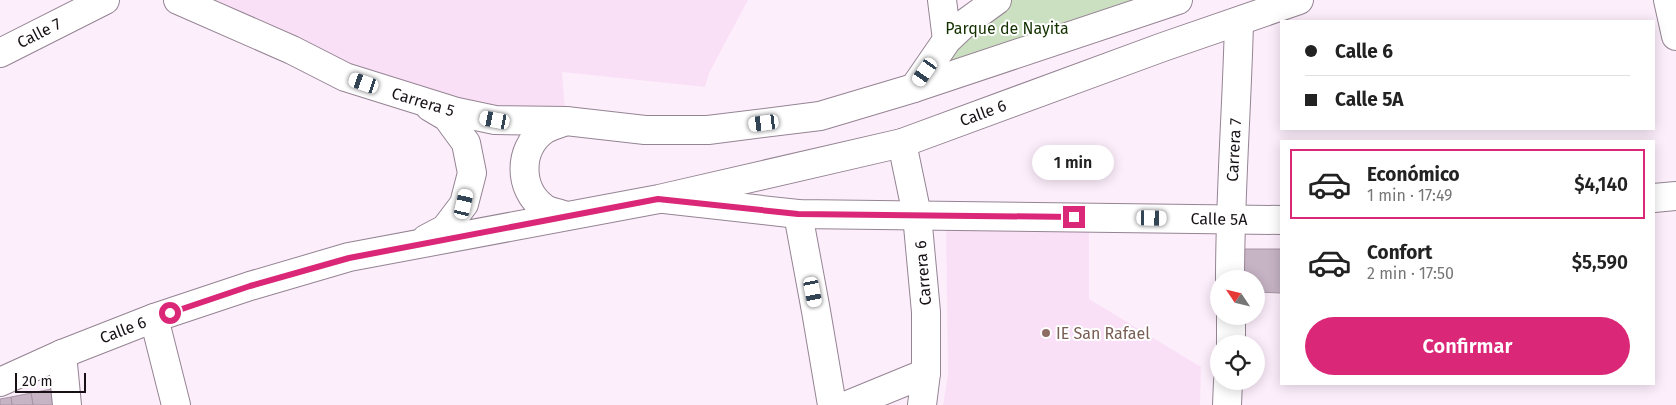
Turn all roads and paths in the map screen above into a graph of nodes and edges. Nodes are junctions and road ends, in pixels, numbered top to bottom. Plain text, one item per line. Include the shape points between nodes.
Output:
1 (105, 0) edge
2 (942, 0) edge
3 (997, 0) edge
4 (1178, 0) edge
5 (1299, 0) edge
6 (1668, 0) edge
7 (183, 1) edge
8 (1239, 22) junction
9 (1676, 36) edge
10 (948, 40) junction
11 (0, 53) edge
12 (914, 88) junction
13 (420, 102) junction
14 (566, 121) junction
15 (902, 143) junction
16 (1676, 196) edge
17 (1655, 198) edge
18 (658, 199) junction
19 (798, 214) junction
20 (917, 215) junction
21 (566, 216) junction
22 (1230, 219) junction
23 (1280, 220) edge
24 (418, 243) junction
25 (1230, 270) edge
26 (154, 318) junction
27 (62, 354) junction
28 (926, 373) junction
29 (0, 382) edge
30 (1228, 390) edge
31 (67, 405) edge
32 (176, 405) edge
33 (832, 405) edge
34 (848, 405) edge
35 (922, 405) edge
36 (1227, 405) edge

1 - 11 main road, Calle 7
2 - 10 main road
3 - 10 main road
4 - 12 main road
5 - 8 main road, Calle 6
6 - 9 main road
7 - 13 main road, Carrera 5 via 345,76
8 - 15 main road, Calle 6
8 - 22 main road, Carrera 7
10 - 12 main road
12 - 14 main road via 820,116 708,130 646,130
13 - 14 main road, Carrera 5 via 495,120
13 - 24 main road via 448,117 466,142 472,174 464,204 445,228
14 - 21 main road via 544,130 529,147 523,169 529,192 544,208
15 - 18 main road, Calle 6
15 - 20 main road, Carrera 6
16 - 17 main road
18 - 19 main road, Calle 6
18 - 21 main road, Calle 6
19 - 20 main road, Calle 5A
19 - 33 main road
20 - 22 main road, Calle 5A
20 - 28 main road, Carrera 6 via 926,312
21 - 24 main road, Calle 6
22 - 23 main road, Calle 5A
22 - 25 main road, Carrera 7
24 - 26 main road, Calle 6 via 340,260
26 - 27 main road, Calle 6
26 - 32 main road
27 - 29 main road, Calle 6
27 - 31 main road
28 - 34 main road
28 - 35 main road, Carrera 6
30 - 36 main road

